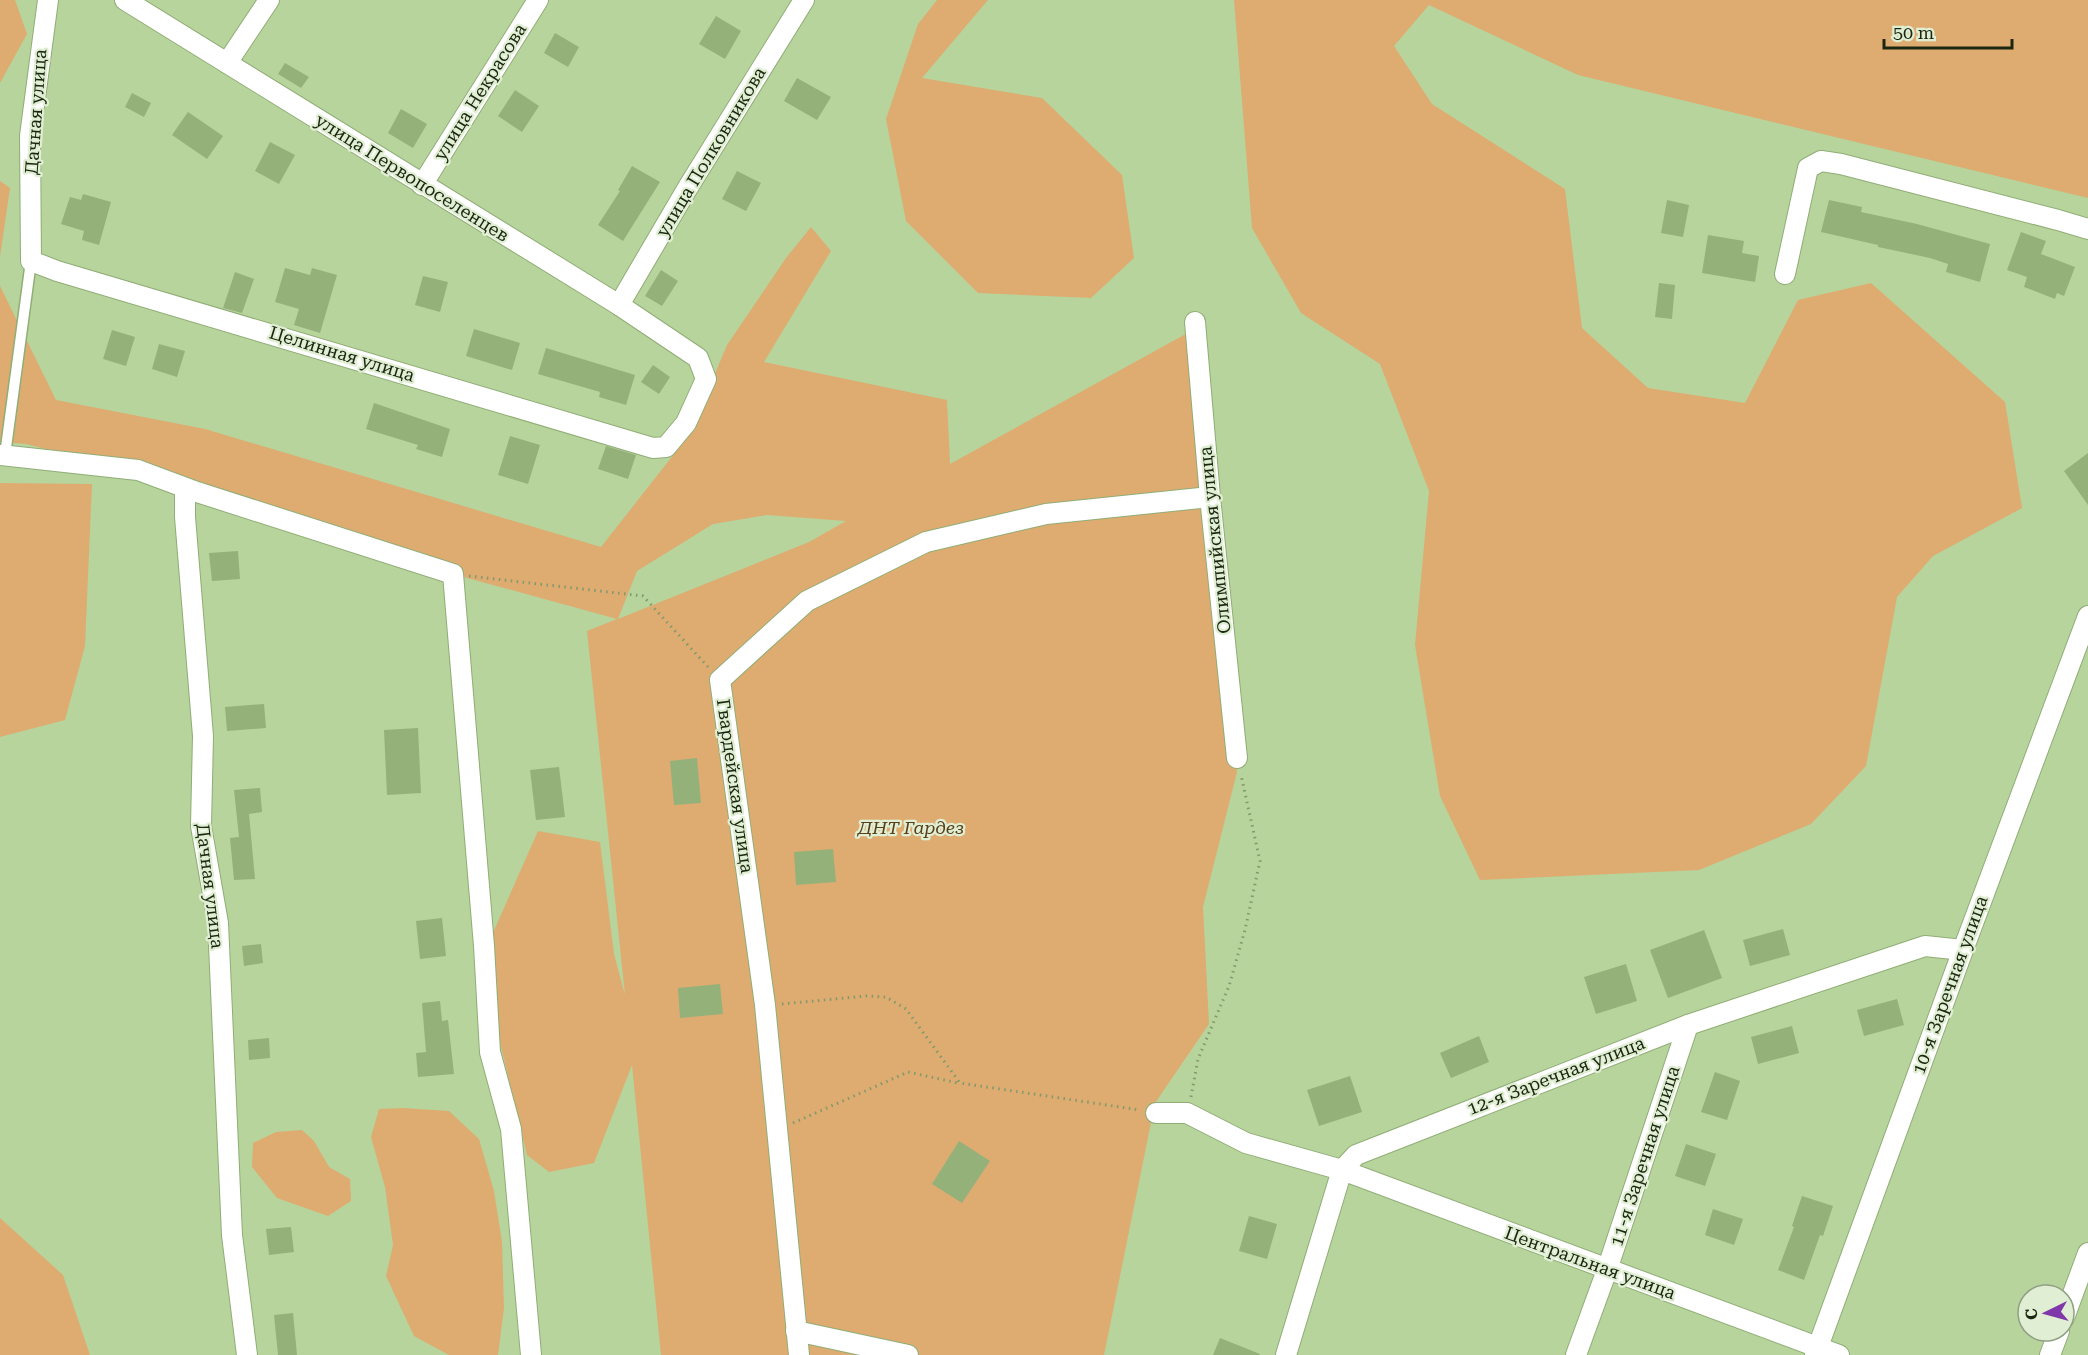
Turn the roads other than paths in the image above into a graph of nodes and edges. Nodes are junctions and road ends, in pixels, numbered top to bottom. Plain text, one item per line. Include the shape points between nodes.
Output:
1 (48, 0) edge
2 (125, 0) edge
3 (269, 0) edge
4 (538, 0) edge
5 (804, 0) edge
6 (227, 63) junction
7 (422, 185) junction
8 (2088, 229) edge
9 (31, 261) junction
10 (1785, 274) dead end
11 (619, 305) junction
12 (1195, 322) dead end
13 (698, 358) joint
14 (3, 455) edge
15 (185, 488) junction
16 (1210, 497) junction
17 (2088, 616) edge
18 (1237, 758) road end
19 (1962, 950) junction
20 (1688, 1025) junction
21 (1156, 1113) road end
22 (1342, 1170) junction
23 (2088, 1253) edge
24 (1607, 1270) junction
25 (2076, 1286) edge
26 (796, 1331) junction
27 (1816, 1351) edge
28 (247, 1355) edge
29 (531, 1355) edge
30 (799, 1355) edge
31 (908, 1355) edge
32 (1286, 1355) edge
33 (1576, 1355) edge
34 (1839, 1355) edge

1 - 9 street, Дачная улица via 30,136
2 - 6 street, улица Первопоселенцев
3 - 6 street
4 - 7 street, улица Некрасова
5 - 11 street, улица Полковникова
6 - 7 street, улица Первопоселенцев
7 - 11 street, улица Первопоселенцев
8 - 10 street via 1821,161 1808,168
9 - 13 street, Целинная улица via 653,448 666,447 686,423 706,378
9 - 14 lane
11 - 13 street, улица Первопоселенцев
12 - 16 street, Олимпийская улица
14 - 15 street via 138,470
15 - 28 street, Дачная улица via 203,736 201,826 218,923 232,1235
15 - 29 street via 453,574 490,1052 511,1129
16 - 18 street, Олимпийская улица
16 - 26 street, Гвардейская улица via 1046,514 926,542 807,601 720,680 765,1005
17 - 19 street, 10-я Заречная улица
19 - 20 street, 12-я Заречная улица via 1925,946
19 - 27 street, 10-я Заречная улица
20 - 22 street, 12-я Заречная улица via 1356,1155
20 - 24 street, 11-я Заречная улица
21 - 22 street, Центральная улица via 1187,1113 1246,1143
22 - 24 street, Центральная улица
22 - 32 street
23 - 25 street
24 - 27 street, Центральная улица
24 - 33 street, 11-я Заречная улица
26 - 30 street, Гвардейская улица
26 - 31 street
27 - 34 street, Центральная улица

